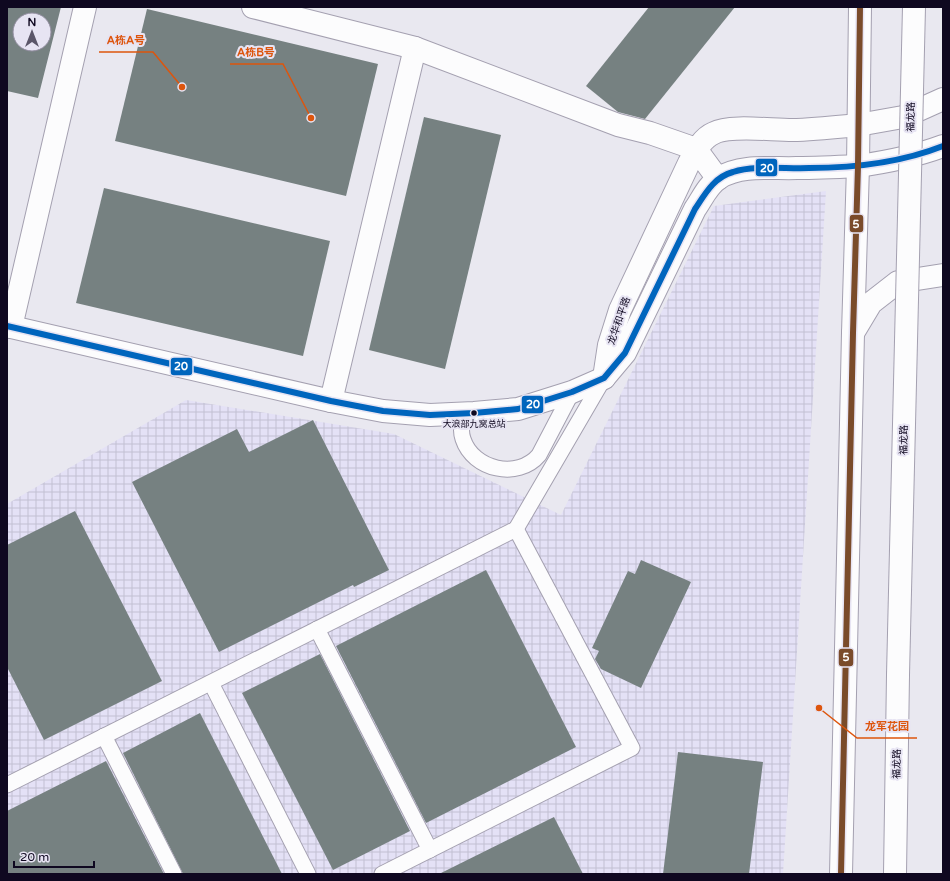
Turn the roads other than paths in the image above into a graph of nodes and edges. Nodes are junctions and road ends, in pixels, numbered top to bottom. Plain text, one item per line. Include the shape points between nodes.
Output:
1 (85, 7) edge
2 (253, 7) edge
3 (860, 7) edge
4 (914, 7) edge
5 (415, 48) junction
6 (943, 99) edge
7 (858, 125) junction
8 (943, 146) edge
9 (696, 149) junction
10 (858, 166) junction
11 (718, 179) junction
12 (943, 275) edge
13 (9, 326) edge
14 (853, 333) junction
15 (604, 378) junction
16 (572, 392) junction
17 (331, 401) junction
18 (474, 413) junction
19 (516, 529) junction
20 (317, 629) junction
21 (211, 683) junction
22 (104, 736) junction
23 (7, 785) edge
24 (430, 850) junction
25 (174, 874) edge
26 (308, 874) edge
27 (382, 874) edge
28 (842, 874) edge
29 (895, 874) edge

1 - 13 main road
2 - 5 main road
3 - 7 main road
4 - 29 main road, 福龙路, bridge
5 - 9 main road via 618,125
5 - 17 main road
6 - 7 main road, 龙华和平路 via 903,117
7 - 9 main road, 龙华和平路 via 796,130 727,129 714,133
7 - 10 main road
8 - 10 main road, 龙华和平路 via 888,162
9 - 11 main road
9 - 15 main road, 龙华和平路 via 620,310 609,345
10 - 11 main road, 龙华和平路 via 749,169 732,172
10 - 14 main road
11 - 15 main road, 龙华和平路 via 695,209 625,353
12 - 14 main road via 898,282 871,304
13 - 17 main road
14 - 28 main road
15 - 16 main road
15 - 19 lane
16 - 18 main road via 518,409
16 - 18 lane via 540,455 534,462 520,468 498,468 472,454 465,444 462,426 465,419
17 - 18 main road via 406,413
19 - 20 lane
19 - 24 lane via 632,748
20 - 21 lane
20 - 24 lane
21 - 22 lane
21 - 26 lane
22 - 23 lane
22 - 25 lane
24 - 27 lane

